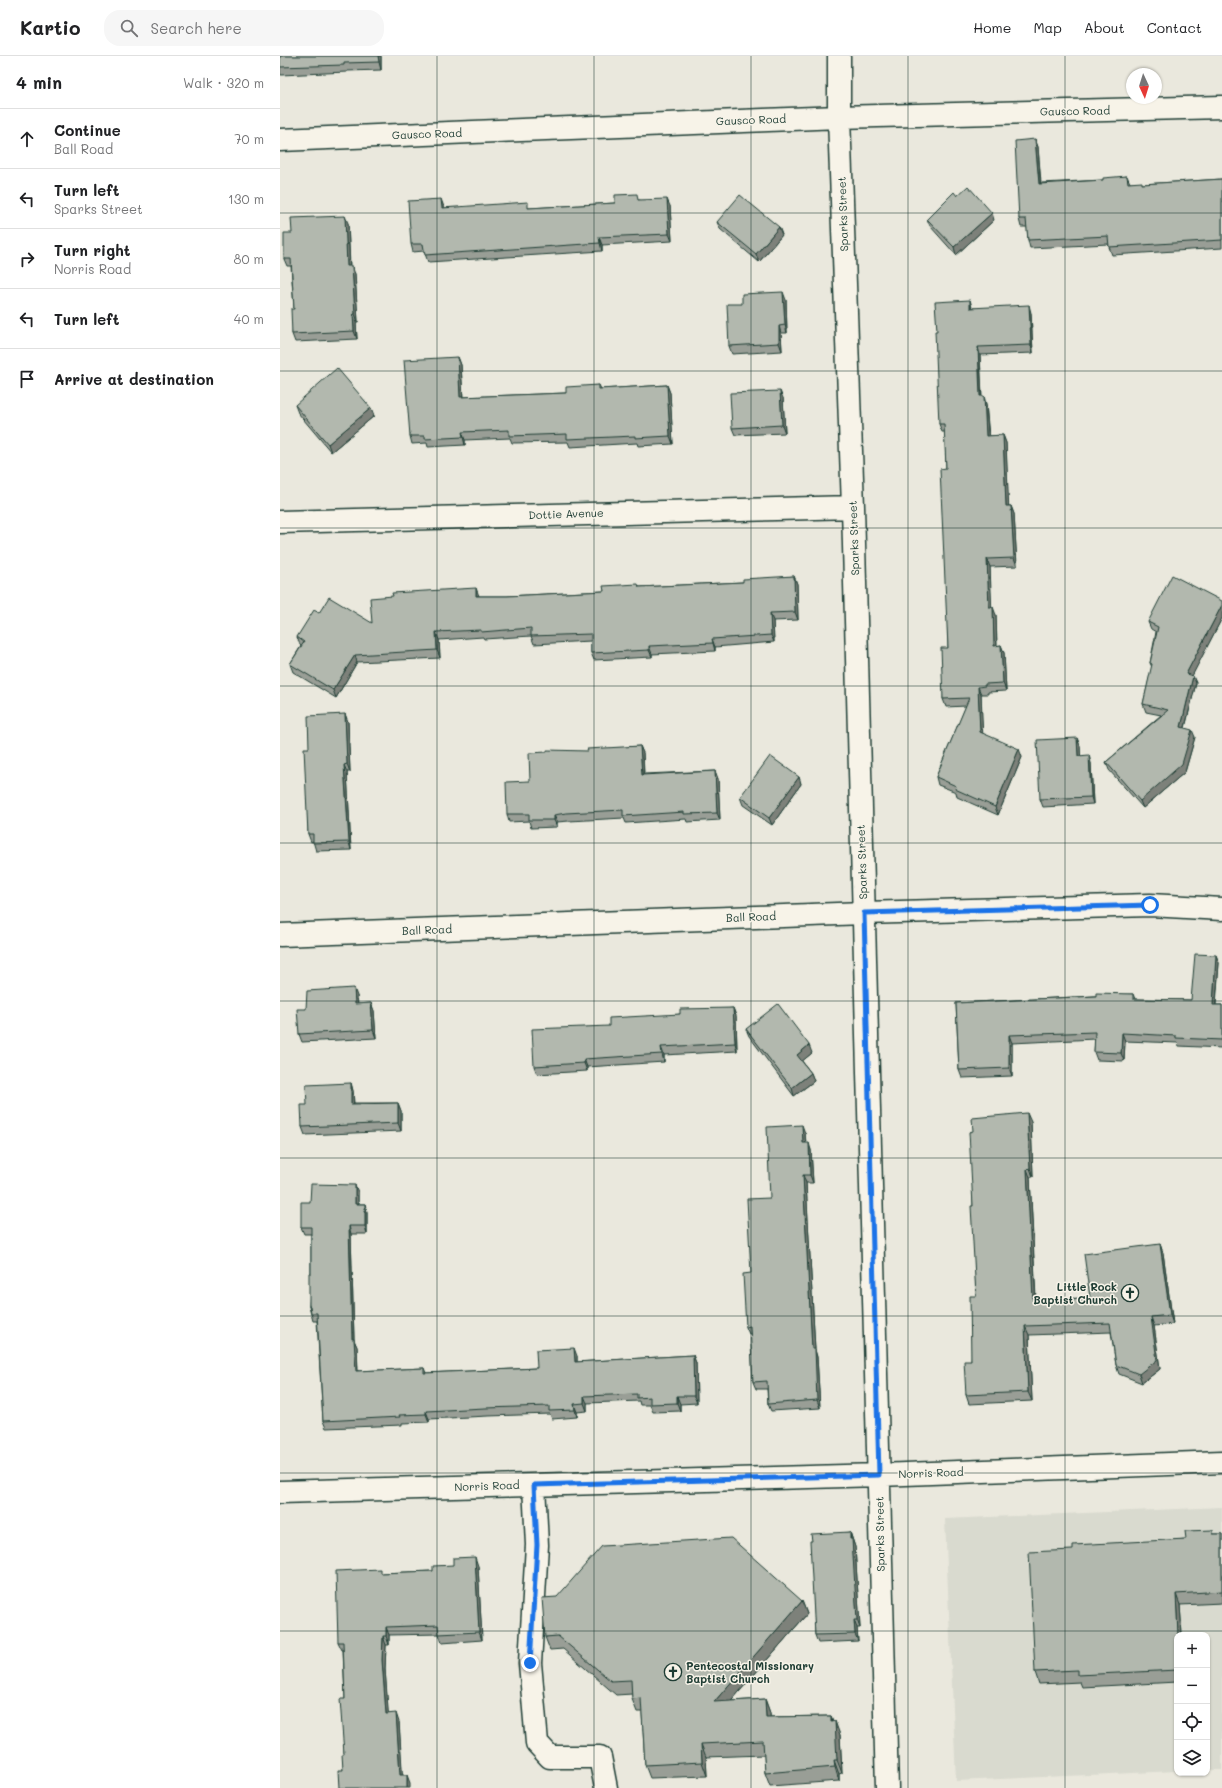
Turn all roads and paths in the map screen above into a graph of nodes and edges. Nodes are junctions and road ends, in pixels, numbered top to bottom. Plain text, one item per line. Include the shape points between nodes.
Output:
1 (840, 56) edge
2 (1222, 107) edge
3 (839, 117) junction
4 (280, 140) edge
5 (853, 507) junction
6 (280, 522) edge
7 (1222, 909) edge
8 (864, 913) junction
9 (280, 935) edge
10 (1222, 1462) edge
11 (879, 1475) junction
12 (534, 1485) junction
13 (280, 1492) edge
14 (606, 1788) edge
15 (887, 1788) edge

1 - 3 street, Sparks Street
2 - 3 street, Gausco Road
3 - 4 street, Gausco Road
3 - 5 street, Sparks Street
5 - 6 street, Dottie Avenue
5 - 8 street, Sparks Street
7 - 8 street, Ball Road via 1150,905
8 - 9 street, Ball Road
8 - 11 street, Sparks Street
10 - 11 street, Norris Road
11 - 12 street, Norris Road
11 - 15 street, Sparks Street
12 - 13 street, Norris Road
12 - 14 street via 537,1545 530,1663 537,1743 550,1757 600,1757

